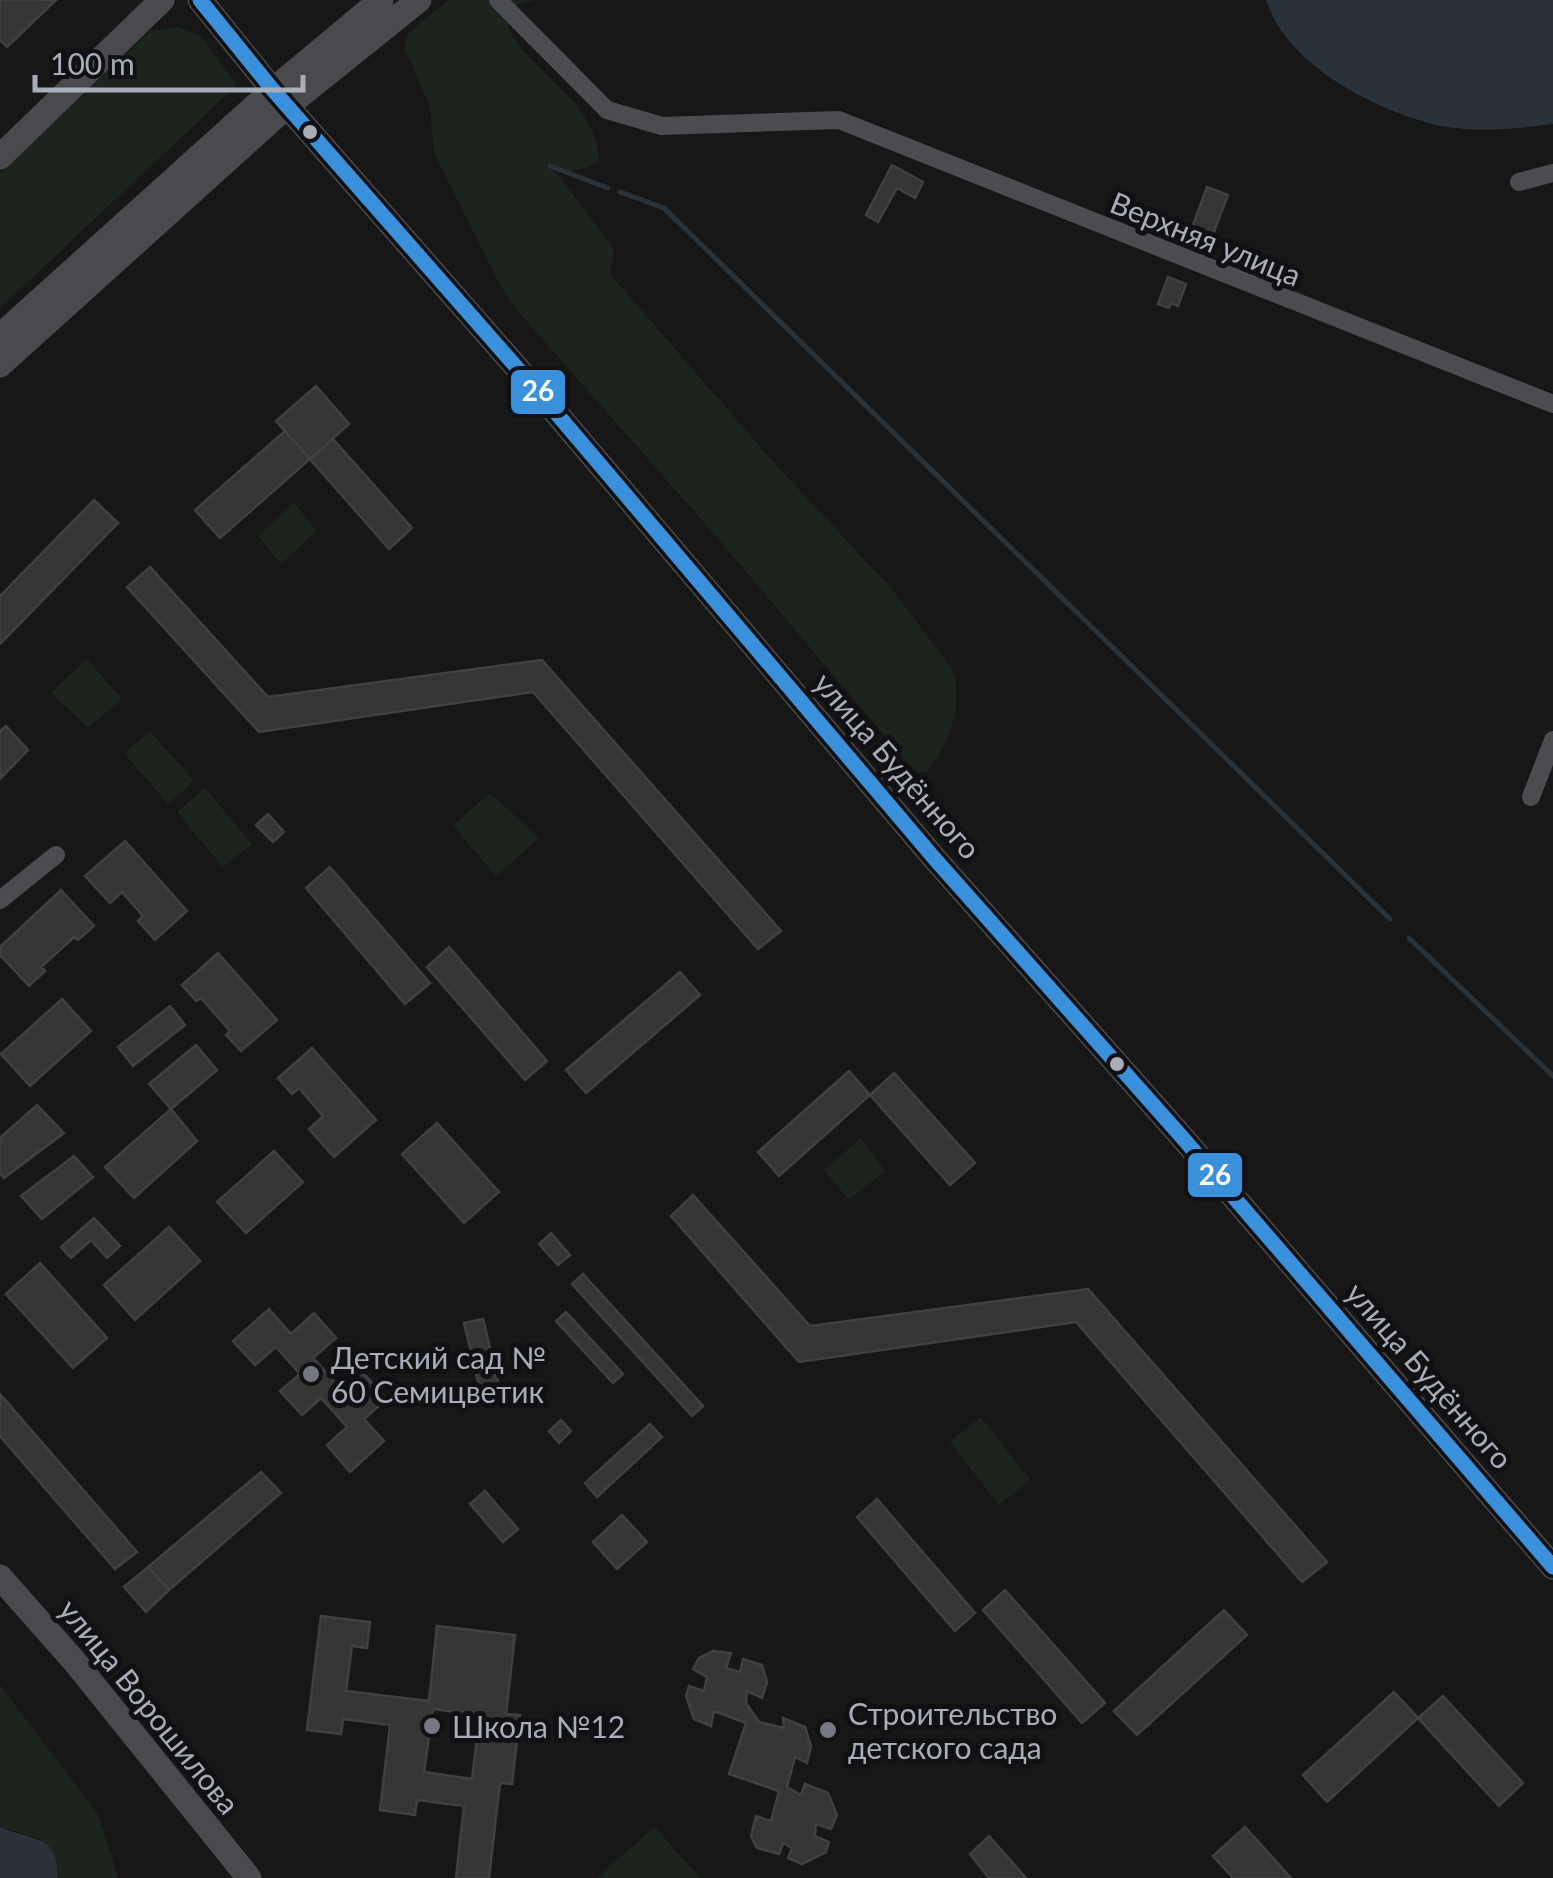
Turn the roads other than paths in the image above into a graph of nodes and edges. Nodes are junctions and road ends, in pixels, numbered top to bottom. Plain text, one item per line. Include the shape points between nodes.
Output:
1 (162, 0) edge
2 (200, 0) edge
3 (381, 0) edge
4 (420, 0) edge
5 (498, 0) edge
6 (280, 98) junction
7 (0, 157) edge
8 (1553, 173) edge
9 (1519, 182) dead end
10 (0, 336) edge
11 (0, 365) edge
12 (1553, 404) edge
13 (1553, 740) edge
14 (1531, 797) dead end
15 (56, 855) dead end
16 (0, 900) edge
17 (1553, 1567) edge
18 (0, 1577) edge
19 (249, 1878) edge

1 - 7 main road
2 - 6 main road, улица Будённого
3 - 6 main road
4 - 6 main road
5 - 12 street, Верхняя улица via 607,110 662,126 840,120
6 - 10 main road
6 - 11 main road
6 - 17 main road, улица Будённого
8 - 9 street
13 - 14 street
15 - 16 street
18 - 19 main road, улица Ворошилова

